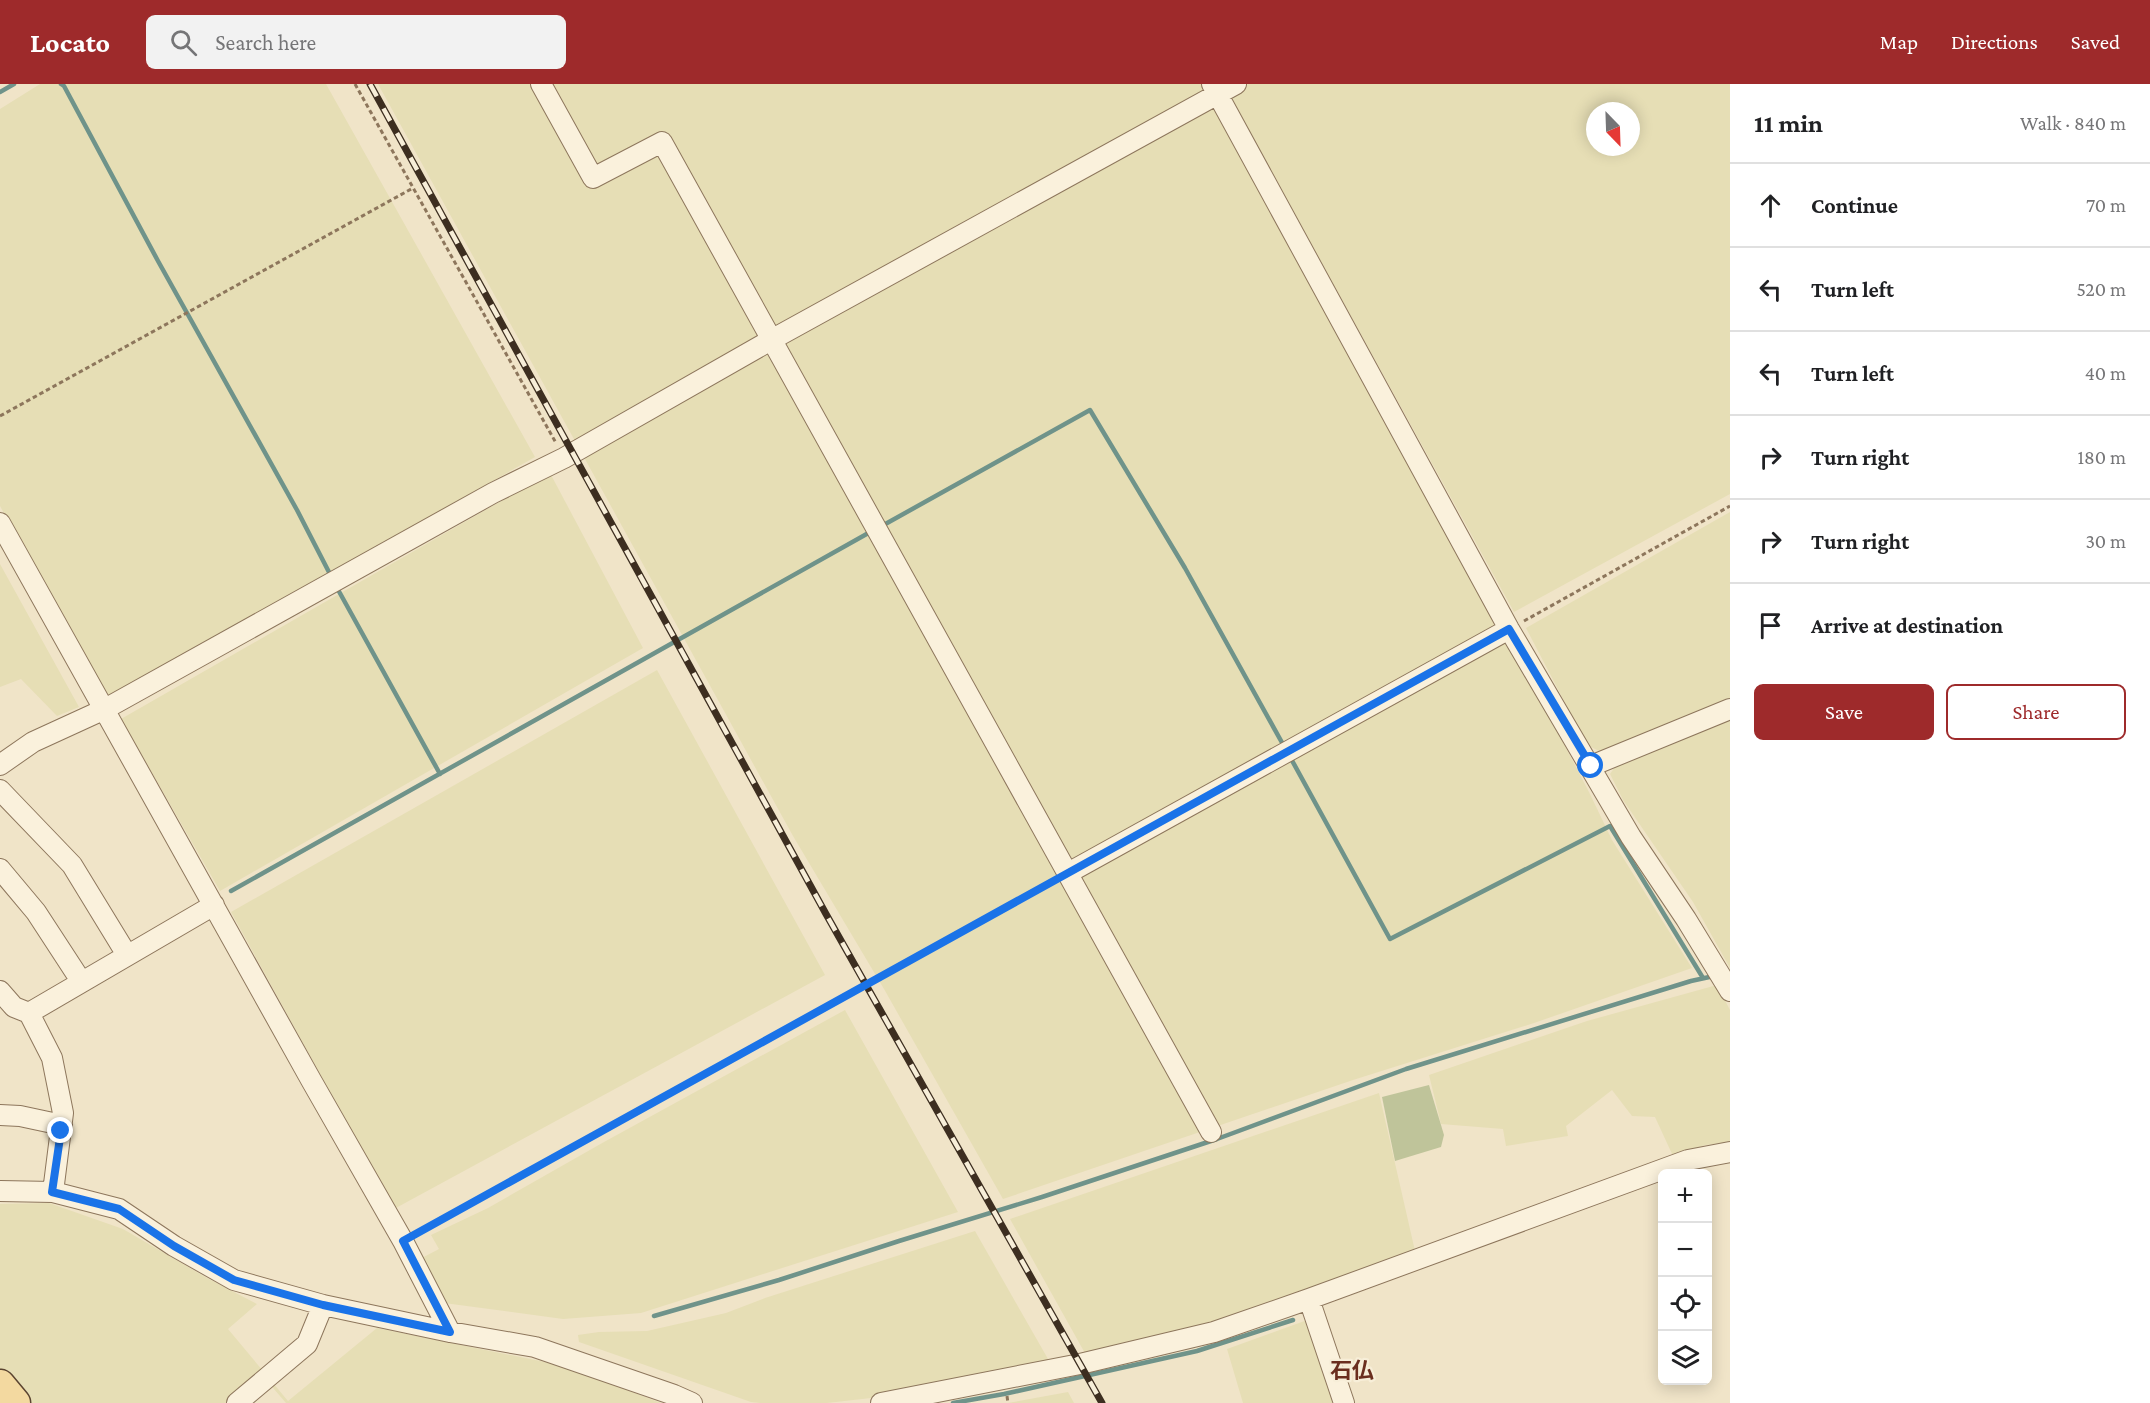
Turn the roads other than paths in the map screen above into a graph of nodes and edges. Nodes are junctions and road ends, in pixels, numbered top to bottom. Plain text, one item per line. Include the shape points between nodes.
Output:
1 (542, 84) edge
2 (1236, 84) edge
3 (1215, 89) edge
4 (771, 340) junction
5 (0, 523) edge
6 (1509, 629) junction
7 (105, 709) junction
8 (1730, 710) edge
9 (0, 765) edge
10 (1591, 766) junction
11 (0, 790) edge
12 (0, 870) edge
13 (1068, 873) junction
14 (214, 905) junction
15 (127, 955) junction
16 (81, 981) junction
17 (0, 990) edge
18 (1730, 992) edge
19 (29, 1013) junction
20 (0, 1115) edge
21 (62, 1125) junction
22 (1211, 1132) dead end
23 (1730, 1152) edge
24 (0, 1191) edge
25 (52, 1192) junction
26 (1309, 1299) junction
27 (323, 1305) junction
28 (450, 1332) junction
29 (0, 1385) edge
30 (15, 1403) edge
31 (237, 1403) edge
32 (692, 1403) edge
33 (881, 1403) edge
34 (1344, 1403) edge

1 - 4 street via 593,178 662,142
2 - 3 street
3 - 4 street
3 - 6 street
4 - 7 street
4 - 13 street
5 - 7 street
6 - 10 street
6 - 13 street
7 - 9 street via 33,742
7 - 14 street
8 - 10 street
10 - 18 street via 1631,837
11 - 15 street via 72,865
12 - 16 street via 36,912
13 - 22 street
14 - 15 street
14 - 28 street
15 - 16 street
16 - 19 street
17 - 19 street via 14,1007
19 - 21 street via 52,1058
20 - 21 street
21 - 25 street
23 - 26 street via 1688,1160
24 - 25 street
25 - 27 street via 119,1209 234,1280
26 - 33 street via 1214,1332 1080,1364
26 - 34 street
27 - 28 street
27 - 31 street via 307,1344
28 - 32 street via 535,1347
29 - 30 main road

